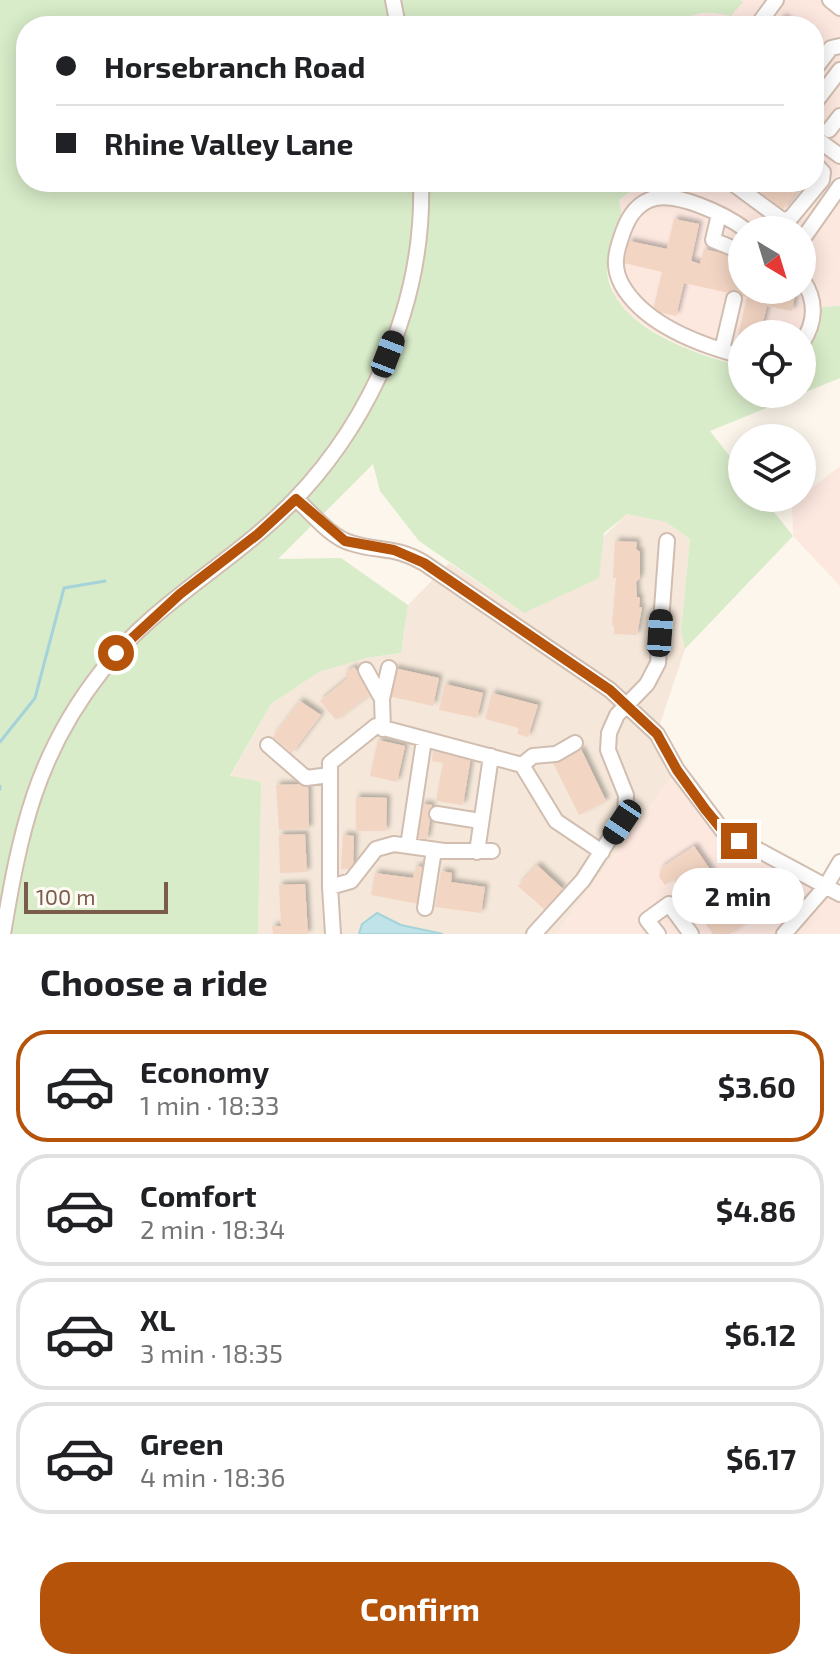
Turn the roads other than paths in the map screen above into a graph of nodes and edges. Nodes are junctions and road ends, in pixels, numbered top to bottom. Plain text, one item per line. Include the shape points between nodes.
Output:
1 (830, 0) edge
2 (840, 8) edge
3 (840, 46) edge
4 (824, 57) edge
5 (840, 70) edge
6 (824, 91) edge
7 (840, 116) edge
8 (829, 130) dead end
9 (840, 186) edge
10 (421, 192) edge
11 (744, 192) edge
12 (813, 192) edge
13 (808, 199) junction
14 (822, 210) junction
15 (719, 214) junction
16 (728, 219) edge
17 (816, 219) edge
18 (728, 246) edge
19 (733, 304) edge
20 (722, 350) junction
21 (728, 352) edge
22 (296, 499) junction
23 (667, 541) dead end
24 (389, 668) dead end
25 (366, 670) dead end
26 (382, 699) junction
27 (626, 705) junction
28 (383, 729) junction
29 (424, 740) junction
30 (575, 743) dead end
31 (268, 745) dead end
32 (491, 756) junction
33 (522, 765) junction
34 (330, 775) junction
35 (437, 814) dead end
36 (480, 821) junction
37 (408, 846) junction
38 (434, 850) junction
39 (602, 852) junction
40 (840, 862) edge
41 (826, 886) junction
42 (330, 887) junction
43 (840, 894) edge
44 (425, 908) dead end
45 (3, 934) edge
46 (333, 934) edge
47 (534, 934) edge
48 (658, 934) edge
49 (691, 934) edge
50 (784, 934) edge

1 - 2 street
3 - 4 street
5 - 6 street
7 - 8 street
9 - 14 street
10 - 22 street via 414,266 388,354 336,451
11 - 13 street via 789,220
12 - 13 street
13 - 14 street
14 - 17 street
15 - 16 street
15 - 18 street via 713,240
15 - 20 street via 668,197 649,200 629,216 615,261 621,282 639,306
19 - 20 street
20 - 21 street
22 - 27 street via 345,541 394,550 424,563
22 - 45 street via 133,636 75,708 30,803
23 - 27 street via 658,663
24 - 26 street
25 - 26 street
26 - 28 street
27 - 39 street via 613,723 608,745 626,795 625,815
27 - 41 street via 657,734 723,831
28 - 29 street
28 - 34 street via 376,726 359,737 330,763
29 - 32 street
29 - 37 street
30 - 33 street via 556,754 533,756
31 - 34 street via 306,778
32 - 33 street
32 - 36 street
33 - 39 street via 556,821
34 - 42 street
35 - 36 street
36 - 38 street via 484,851
37 - 38 street
37 - 42 street via 376,849 351,881
38 - 44 street
39 - 47 street
40 - 41 street
41 - 43 street
41 - 50 street
42 - 46 street
48 - 49 street via 647,920 669,904

